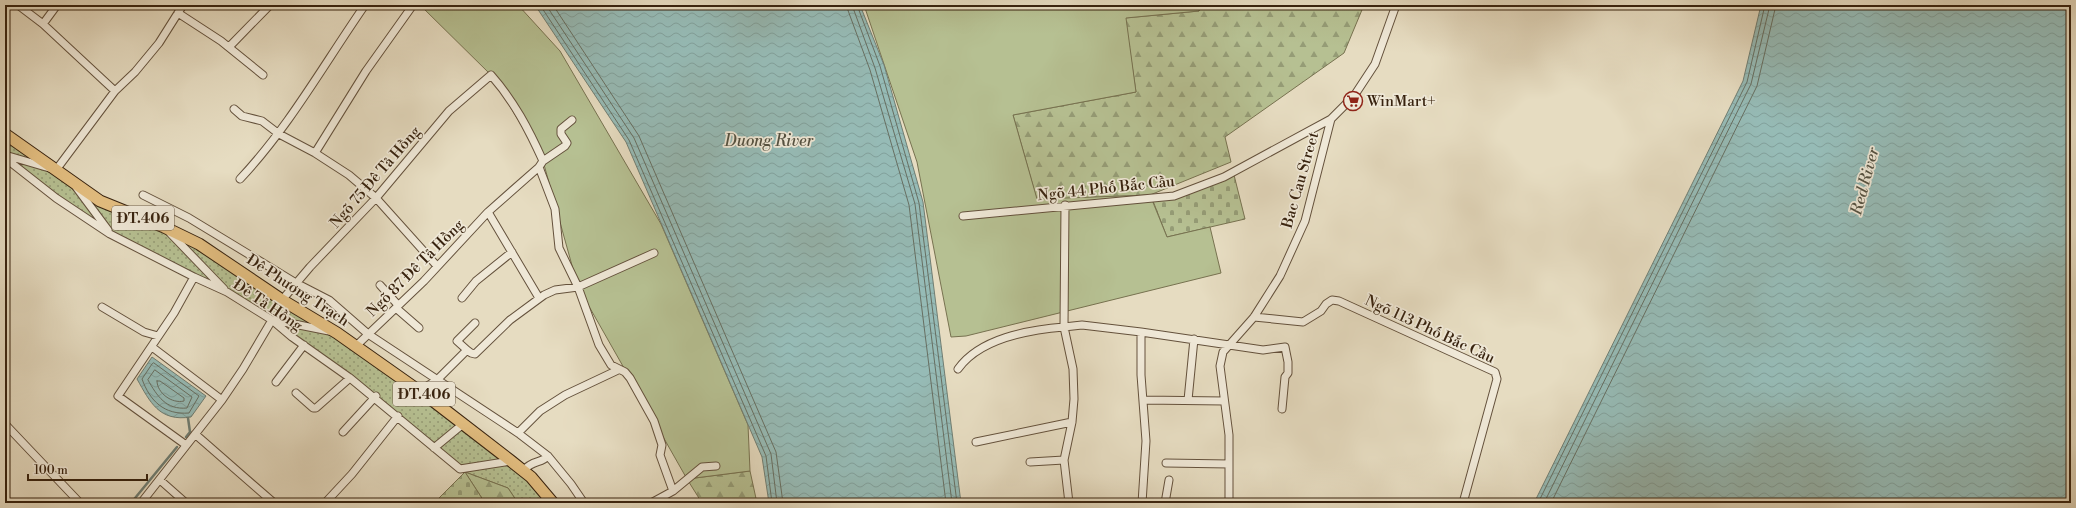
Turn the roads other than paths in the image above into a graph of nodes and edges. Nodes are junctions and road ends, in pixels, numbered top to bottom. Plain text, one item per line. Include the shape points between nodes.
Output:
1 (18, 5) edge
2 (57, 5) edge
3 (183, 5) edge
4 (270, 5) edge
5 (365, 5) edge
6 (412, 5) edge
7 (1396, 5) edge
8 (178, 14) junction
9 (43, 24) junction
10 (229, 47) junction
11 (263, 75) dead end
12 (115, 91) junction
13 (234, 109) dead end
14 (1331, 119) junction
15 (572, 120) dead end
16 (5, 134) edge
17 (279, 134) junction
18 (315, 153) junction
19 (5, 156) edge
20 (541, 164) junction
21 (56, 170) junction
22 (70, 179) junction
23 (240, 179) dead end
24 (143, 195) dead end
25 (376, 198) junction
26 (1065, 205) junction
27 (491, 210) junction
28 (963, 216) dead end
29 (164, 227) junction
30 (110, 234) junction
31 (512, 252) junction
32 (654, 253) dead end
33 (437, 266) junction
34 (194, 277) junction
35 (296, 284) junction
36 (380, 285) dead end
37 (578, 288) junction
38 (226, 292) junction
39 (462, 298) dead end
40 (539, 298) junction
41 (282, 300) junction
42 (397, 306) junction
43 (102, 307) dead end
44 (1254, 317) junction
45 (272, 320) junction
46 (475, 323) dead end
47 (1064, 327) junction
48 (419, 328) dead end
49 (1141, 332) junction
50 (337, 333) junction
51 (368, 334) junction
52 (158, 336) junction
53 (1194, 340) junction
54 (1228, 344) junction
55 (304, 345) junction
56 (356, 346) junction
57 (152, 347) junction
58 (467, 350) junction
59 (958, 369) dead end
60 (618, 370) junction
61 (350, 378) junction
62 (437, 380) junction
63 (276, 382) dead end
64 (419, 391) junction
65 (296, 393) dead end
66 (375, 397) junction
67 (222, 400) junction
68 (1143, 400) junction
69 (1188, 400) junction
70 (1224, 400) junction
71 (1282, 409) dead end
72 (398, 417) junction
73 (1072, 422) junction
74 (5, 424) edge
75 (463, 424) junction
76 (342, 432) dead end
77 (518, 433) junction
78 (195, 434) junction
79 (976, 442) dead end
80 (186, 445) junction
81 (434, 448) junction
82 (548, 456) junction
83 (1064, 460) junction
84 (511, 461) junction
85 (1030, 462) dead end
86 (1166, 463) dead end
87 (1229, 464) junction
88 (716, 466) dead end
89 (523, 471) junction
90 (160, 480) junction
91 (1169, 480) dead end
92 (673, 491) junction
93 (80, 503) edge
94 (141, 503) edge
95 (186, 503) edge
96 (274, 503) edge
97 (325, 503) edge
98 (553, 503) edge
99 (584, 503) edge
100 (651, 503) edge
101 (1069, 503) edge
102 (1142, 503) edge
103 (1165, 503) edge
104 (1229, 503) edge
105 (1463, 503) edge

1 - 9 street
2 - 9 street
3 - 8 street
4 - 10 street
5 - 17 street
6 - 18 street via 366,71
7 - 14 street, Bac Cau Street via 1375,64 1354,96
8 - 10 street
8 - 12 street via 135,72
9 - 12 street
10 - 11 street
12 - 21 street
13 - 17 street via 242,116 262,122
14 - 26 street, Ngõ 44 Phố Bắc Cầu via 1224,178 1174,196
14 - 44 street, Bac Cau Street via 1304,221 1280,276
15 - 20 street, Ngõ 87 Đê Tả Hồng via 561,129 567,143 565,146
16 - 21 main road, Đê Phương Trạch / ĐT.406
17 - 18 street
17 - 23 street
18 - 25 street via 349,175
19 - 21 street
19 - 30 street, Đê Tả Hồng via 56,198
20 - 25 street, Ngõ 75 Đê Tả Hồng via 528,129 506,93 491,75 449,111
20 - 27 street, Ngõ 87 Đê Tả Hồng
20 - 37 street via 555,209 559,248
21 - 22 main road, Đê Phương Trạch / ĐT.406
22 - 29 main road, Đê Phương Trạch / ĐT.406 via 100,201
22 - 30 street
24 - 35 street via 189,218
25 - 33 street
25 - 35 street, Ngõ 75 Đê Tả Hồng
26 - 28 street, Ngõ 44 Phố Bắc Cầu
26 - 47 street
27 - 31 street
27 - 33 street, Ngõ 87 Đê Tả Hồng
29 - 38 street
29 - 41 main road, Đê Phương Trạch / ĐT.406 via 199,244
30 - 34 street, Đê Tả Hồng
31 - 39 street via 476,281
31 - 40 street
32 - 37 street
33 - 42 street, Ngõ 87 Đê Tả Hồng
34 - 38 street, Đê Tả Hồng
34 - 52 street
35 - 41 street, Ngõ 75 Đê Tả Hồng
35 - 51 street via 329,300
36 - 42 street
37 - 40 street via 554,290
37 - 60 street via 599,345 611,365
38 - 45 street, Đê Tả Hồng
40 - 58 street via 510,320 475,354
41 - 50 main road, Đê Phương Trạch / ĐT.406
42 - 48 street
42 - 51 street, Ngõ 87 Đê Tả Hồng
43 - 52 street via 144,332
44 - 54 street, Bac Cau Street
44 - 105 street, Ngõ 113 Phố Bắc Cầu via 1303,322 1321,311 1332,300 1339,301 1495,372 1497,379
45 - 50 street
45 - 55 street, Đê Tả Hồng
45 - 67 street
46 - 58 street via 457,341
47 - 49 street via 1082,325
47 - 59 street via 1014,335 984,348 964,361
47 - 73 street via 1073,369
49 - 53 street
49 - 68 street
50 - 56 main road, Đê Phương Trạch / ĐT.406
51 - 56 street, Ngõ 87 Đê Tả Hồng
51 - 62 street
52 - 57 street
53 - 54 street
53 - 69 street
54 - 70 street, Bac Cau Street via 1220,366
54 - 71 street via 1263,350 1285,347 1288,373 1285,377
55 - 61 street, Đê Tả Hồng
55 - 63 street
56 - 64 main road, Đê Phương Trạch / ĐT.406
57 - 67 street
57 - 80 street via 122,388 118,398
58 - 62 street
60 - 77 street via 565,395 540,411
60 - 92 street via 625,372 630,378 654,421 662,445 660,455
61 - 65 street via 316,408
61 - 66 street, Đê Tả Hồng
62 - 64 street
62 - 77 street
64 - 75 main road, Đê Phương Trạch / ĐT.406
66 - 72 street, Đê Tả Hồng
66 - 76 street
67 - 78 street
68 - 69 street
68 - 102 street via 1146,441
69 - 70 street
70 - 87 street, Bac Cau Street via 1229,435
72 - 81 street, Đê Tả Hồng
72 - 97 street
73 - 79 street
73 - 83 street
74 - 93 street
75 - 81 street
75 - 84 main road, Đê Phương Trạch / ĐT.406
77 - 82 street
78 - 80 street
78 - 96 street
80 - 90 street
81 - 84 street, Đê Tả Hồng via 460,468
82 - 89 street via 545,460 530,464
82 - 99 street
83 - 85 street
83 - 101 street
84 - 89 main road, Đê Phương Trạch / ĐT.406
86 - 87 street
87 - 104 street, Bac Cau Street
88 - 92 street via 702,467
89 - 98 main road, Đê Phương Trạch / ĐT.406
90 - 94 street
90 - 95 street
91 - 103 street
92 - 100 street

